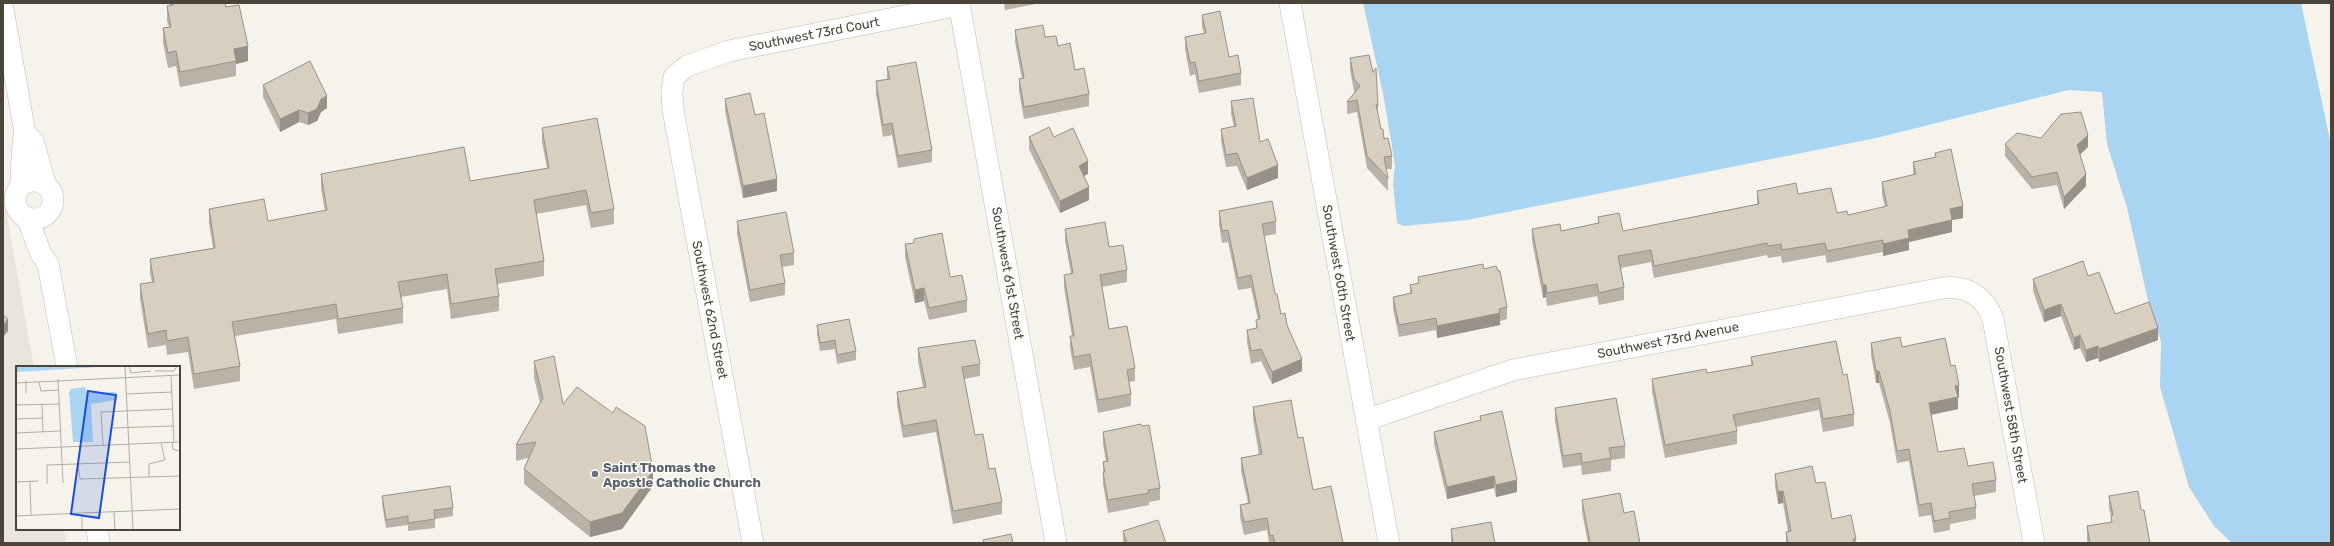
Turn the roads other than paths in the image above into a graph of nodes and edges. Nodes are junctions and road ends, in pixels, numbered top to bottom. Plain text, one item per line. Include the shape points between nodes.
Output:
1 (1290, 3) edge
2 (960, 4) edge
3 (3, 9) edge
4 (674, 77) joint
5 (25, 134) junction
6 (46, 186) junction
7 (14, 190) edge
8 (49, 212) junction
9 (3, 216) edge
10 (26, 217) junction
11 (48, 264) junction
12 (1974, 294) joint
13 (67, 366) edge
14 (1366, 420) junction
15 (97, 530) edge
16 (99, 543) edge
17 (754, 543) edge
18 (1056, 543) edge
19 (1389, 543) edge
20 (2034, 543) edge

1 - 14 street, Southwest 60th Street
2 - 4 street, Southwest 73rd Court via 729,51 687,66
2 - 18 street, Southwest 61st Street
3 - 5 street
4 - 17 street, Southwest 62nd Street via 673,110
5 - 6 street via 33,140
5 - 7 street via 22,140 23,162
6 - 7 street via 32,181
6 - 8 street via 53,200
7 - 10 street via 16,208
8 - 10 street via 38,218
8 - 11 street via 52,254
9 - 10 street
10 - 11 street via 41,254
11 - 13 street
12 - 14 street, Southwest 73rd Avenue via 1958,288 1943,288 1513,370
12 - 20 street, Southwest 58th Street via 1986,304 1993,319
14 - 19 street, Southwest 60th Street
15 - 16 street

